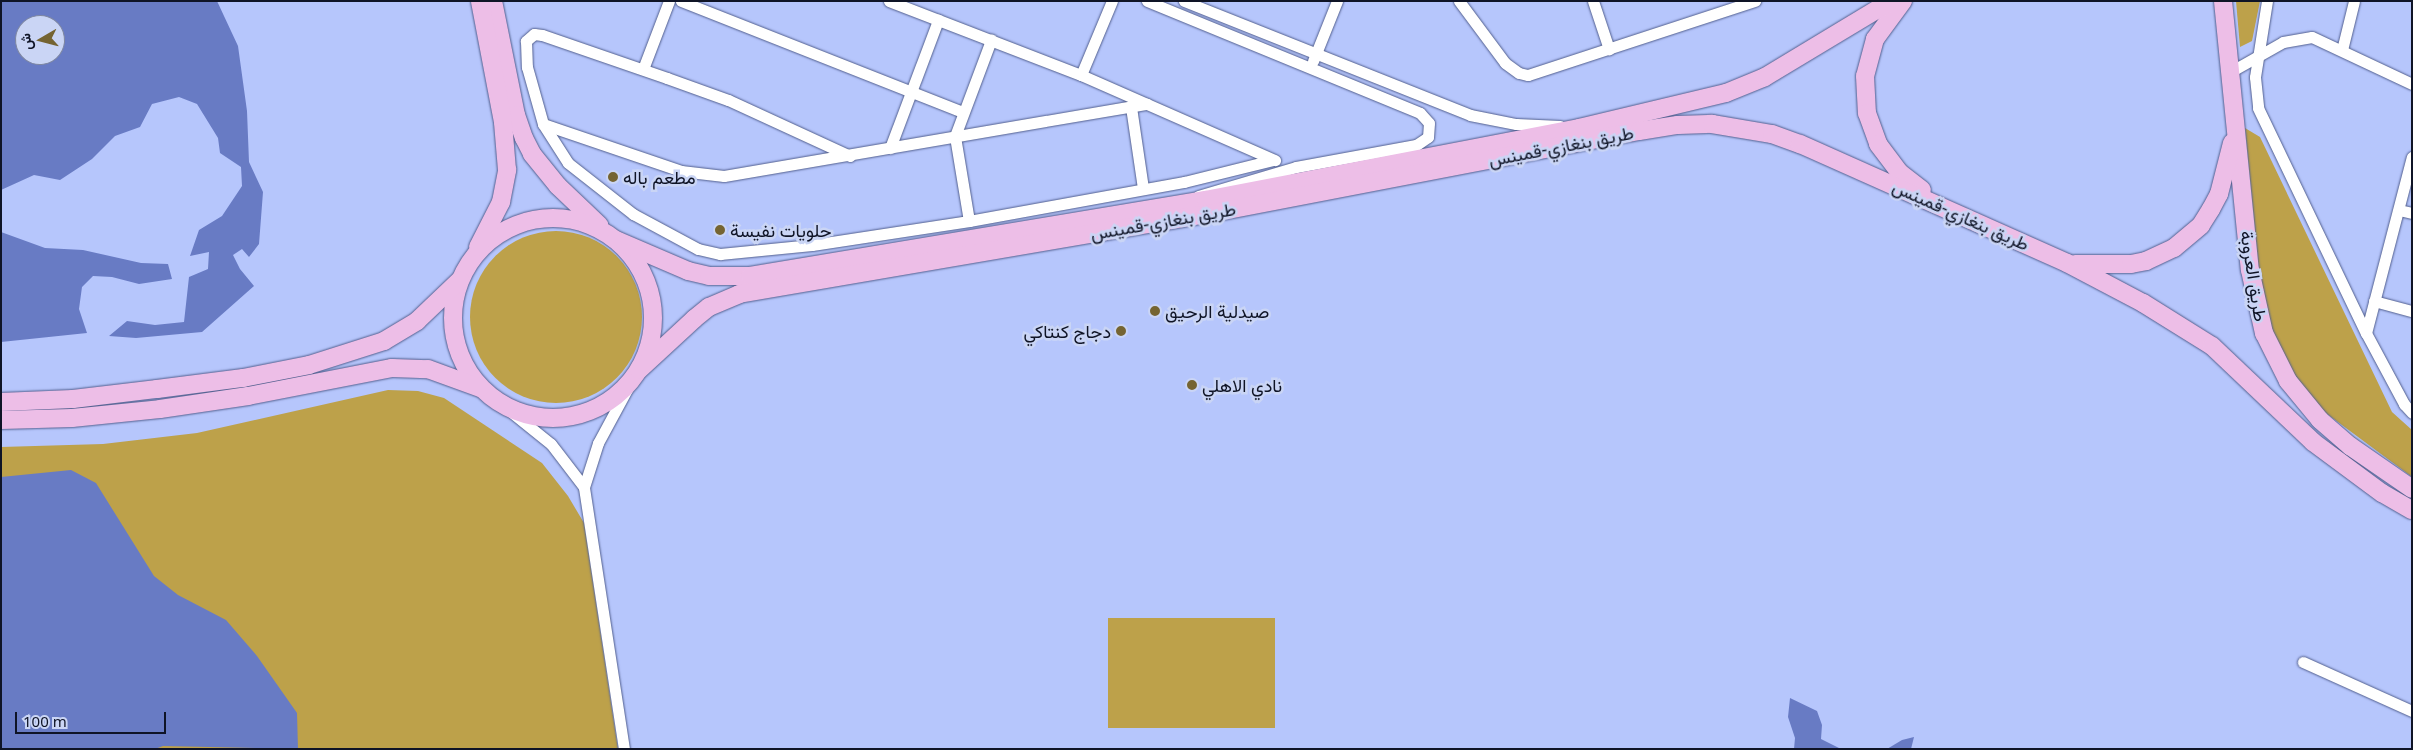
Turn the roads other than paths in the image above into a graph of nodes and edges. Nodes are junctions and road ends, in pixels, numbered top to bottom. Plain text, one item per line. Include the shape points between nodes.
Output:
1 (480, 1) edge
2 (493, 1) edge
3 (669, 1) edge
4 (681, 1) edge
5 (889, 1) edge
6 (1112, 1) edge
7 (1146, 1) edge
8 (1184, 1) edge
9 (1337, 1) edge
10 (1459, 1) edge
11 (1593, 1) edge
12 (1755, 1) edge
13 (1891, 1) edge
14 (1903, 1) edge
15 (2223, 1) edge
16 (2267, 1) edge
17 (2354, 1) edge
18 (938, 20) junction
19 (991, 40) junction
20 (1609, 48) junction
21 (2342, 50) junction
22 (1316, 54) junction
23 (2257, 56) junction
24 (1310, 67) junction
25 (643, 69) junction
26 (2230, 72) junction
27 (1081, 75) junction
28 (2412, 84) edge
29 (912, 93) junction
30 (1147, 104) junction
31 (1130, 107) junction
32 (963, 112) junction
33 (2235, 122) junction
34 (543, 124) junction
35 (1579, 128) junction
36 (955, 136) junction
37 (890, 148) junction
38 (850, 156) junction
39 (2412, 157) edge
40 (1273, 160) junction
41 (1296, 167) junction
42 (1143, 188) junction
43 (1178, 205) junction
44 (1943, 206) junction
45 (2399, 210) junction
46 (2412, 214) edge
47 (969, 221) junction
48 (612, 237) junction
49 (472, 259) junction
50 (2067, 263) junction
51 (461, 280) junction
52 (2374, 301) junction
53 (2412, 311) edge
54 (2366, 333) junction
55 (636, 375) junction
56 (482, 388) junction
57 (1, 402) edge
58 (500, 403) junction
59 (2412, 413) edge
60 (1, 420) edge
61 (584, 487) junction
62 (2412, 490) edge
63 (2412, 510) edge
64 (2303, 662) dead end
65 (2412, 711) edge
66 (624, 749) edge

1 - 49 main road via 504,122 507,170 501,202
2 - 48 main road via 516,115 532,154 558,186
3 - 25 street
4 - 29 street
5 - 18 street
6 - 27 street
7 - 24 street
8 - 22 street
9 - 22 street
10 - 20 street via 1489,44 1519,73 1528,75
11 - 20 street
12 - 20 street
13 - 35 main road via 1765,77 1685,104
14 - 44 main road via 1875,39 1865,76 1867,113 1878,144 1899,172
15 - 26 main road, طريق العروبة
16 - 23 street
17 - 21 street
18 - 19 street
18 - 29 street
19 - 27 street
19 - 32 street
21 - 23 street via 2312,38 2298,38
21 - 28 street
22 - 24 street
22 - 35 street via 1470,115 1516,124
23 - 26 street
23 - 54 street via 2258,108
24 - 41 street via 1420,113 1427,119 1430,133 1425,141 1416,145
25 - 34 street via 542,35 530,36 524,50
25 - 38 street via 728,100
26 - 33 main road, طريق العروبة
27 - 30 street
29 - 32 street
29 - 37 street
30 - 31 street
30 - 40 street
31 - 36 street
31 - 42 street
32 - 36 street
33 - 50 main road via 2219,194 2201,225 2189,236 2174,248 2146,261 2091,266
33 - 62 main road, طريق العروبة via 2250,270 2257,310 2274,357 2288,382 2320,420 2350,446
34 - 38 street via 651,162 703,175 743,175
34 - 47 street via 568,163 590,183 669,235 698,249 720,254 812,245
35 - 43 main road
36 - 37 street
36 - 47 street
37 - 38 street
39 - 45 street
40 - 41 street
40 - 42 street
41 - 43 street via 1222,186
42 - 47 street
43 - 48 main road via 736,277 688,271
44 - 50 main road, طريق بنغازي-قمينس
44 - 55 main road, طريق بنغازي-قمينس via 1772,134 1712,124 1678,125 1207,214 739,294 701,313
45 - 46 street
45 - 52 street
48 - 49 main road via 589,224 546,218 504,230
48 - 55 main road via 633,257 645,278 652,301 653,325 648,348
49 - 51 main road
50 - 63 main road, طريق بنغازي-قمينس via 2212,346 2313,442 2382,493
51 - 56 main road via 454,302 456,340 468,370
51 - 57 main road via 400,332 361,351 243,378 73,399
52 - 53 street
52 - 54 street
54 - 59 street
55 - 58 main road, طريق بنغازي-قمينس via 600,407 574,416 539,418
55 - 61 street via 598,442
56 - 58 main road, طريق بنغازي-قمينس
56 - 60 main road via 428,369 392,368 248,396 160,409 72,418
58 - 61 street via 551,444
61 - 66 street
64 - 65 street

